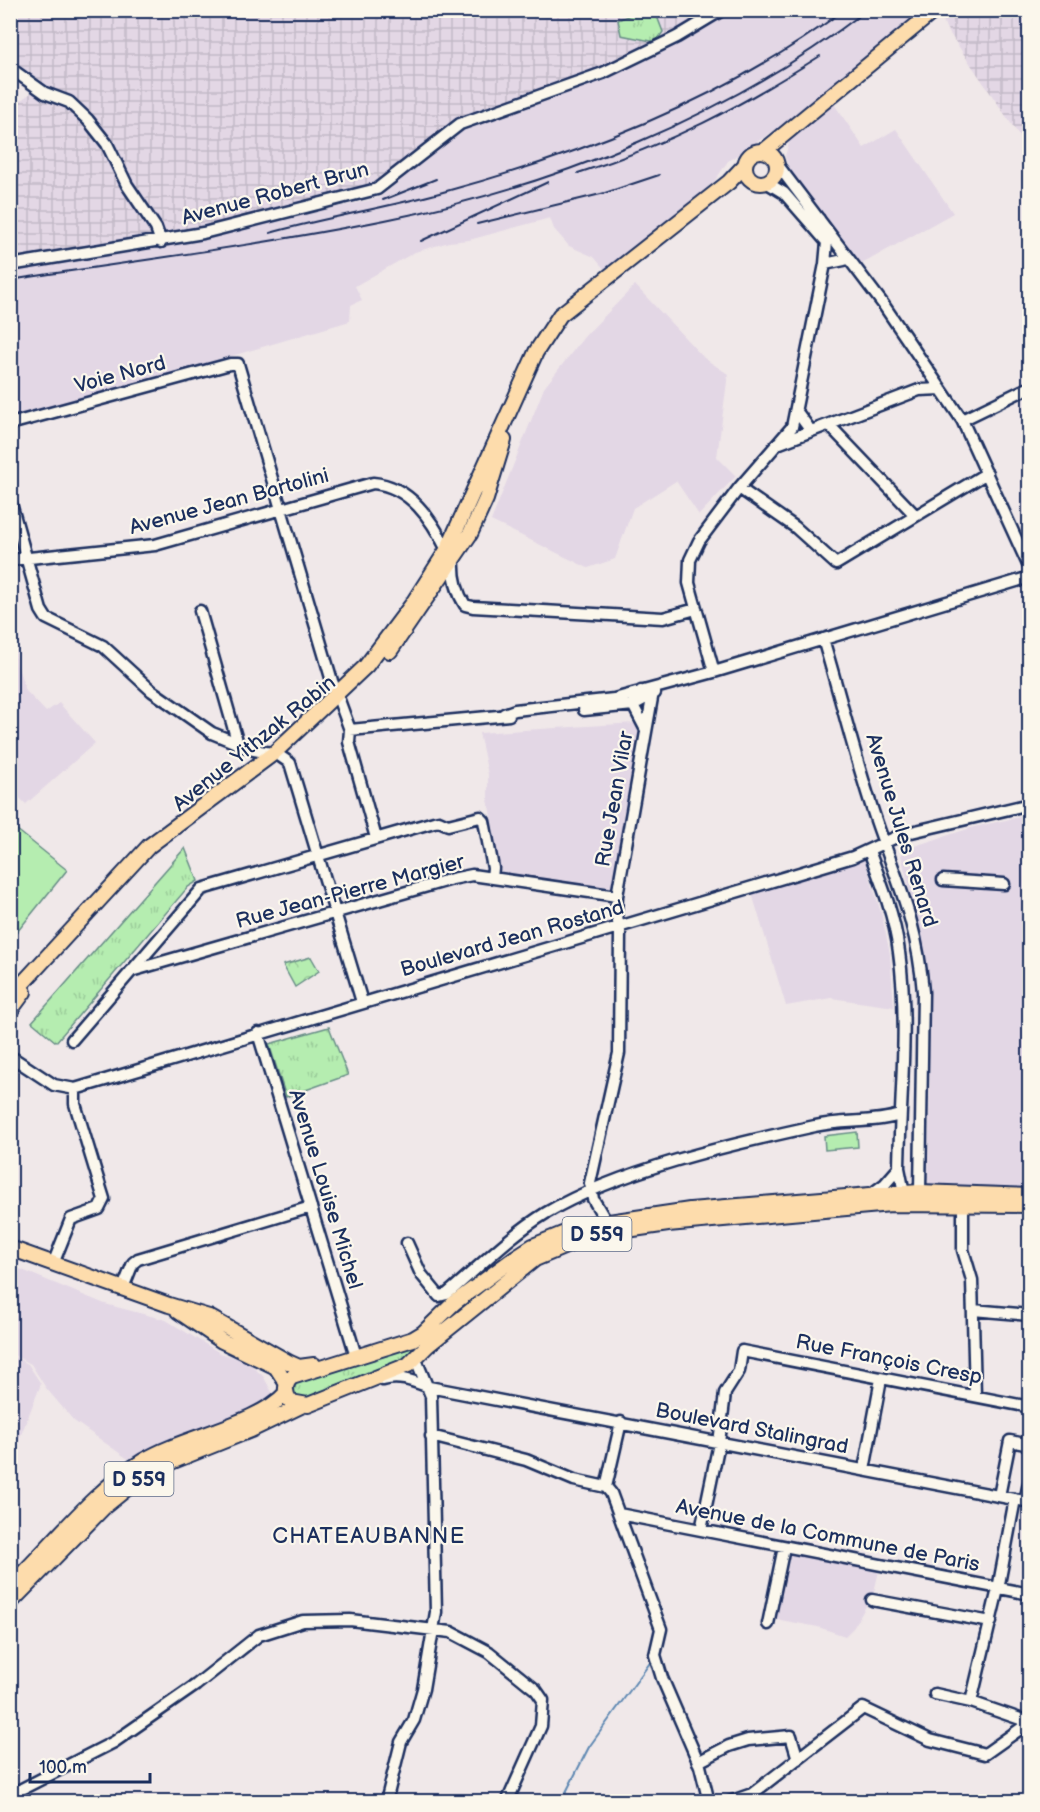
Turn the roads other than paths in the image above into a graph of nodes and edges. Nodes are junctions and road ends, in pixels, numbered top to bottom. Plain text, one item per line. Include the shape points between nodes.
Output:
1 (722, 10) edge
2 (935, 10) edge
3 (10, 68) edge
4 (772, 159) junction
5 (745, 165) junction
6 (750, 179) junction
7 (729, 182) junction
8 (766, 182) junction
9 (819, 219) junction
10 (161, 242) junction
11 (827, 242) junction
12 (844, 260) junction
13 (825, 264) junction
14 (10, 265) edge
15 (857, 270) junction
16 (930, 372) junction
17 (1029, 387) edge
18 (941, 389) junction
19 (919, 390) junction
20 (797, 412) junction
21 (509, 414) junction
22 (962, 420) junction
23 (10, 424) edge
24 (830, 426) junction
25 (790, 429) junction
26 (809, 431) junction
27 (780, 443) junction
28 (987, 473) junction
29 (739, 488) junction
30 (10, 500) edge
31 (282, 508) junction
32 (915, 515) junction
33 (453, 551) junction
34 (27, 559) junction
35 (10, 560) edge
36 (1029, 569) edge
37 (441, 575) junction
38 (1029, 577) edge
39 (696, 609) junction
40 (200, 611) dead end
41 (823, 639) junction
42 (714, 672) junction
43 (643, 693) junction
44 (339, 699) junction
45 (633, 705) junction
46 (504, 714) junction
47 (350, 729) junction
48 (646, 730) junction
49 (238, 744) junction
50 (277, 754) junction
51 (1029, 804) edge
52 (376, 838) junction
53 (885, 843) junction
54 (869, 851) junction
55 (318, 855) junction
56 (492, 878) junction
57 (943, 880) dead end
58 (1004, 884) dead end
59 (616, 896) junction
60 (334, 913) junction
61 (619, 928) junction
62 (131, 971) junction
63 (10, 997) edge
64 (362, 1002) junction
65 (10, 1011) edge
66 (258, 1033) junction
67 (902, 1035) junction
68 (921, 1035) junction
69 (72, 1040) dead end
70 (10, 1056) edge
71 (75, 1089) junction
72 (900, 1115) junction
73 (876, 1122) junction
74 (900, 1129) junction
75 (899, 1168) junction
76 (592, 1195) junction
77 (870, 1195) junction
78 (1029, 1196) edge
79 (914, 1197) junction
80 (963, 1199) junction
81 (1029, 1205) edge
82 (311, 1207) junction
83 (606, 1221) junction
84 (591, 1224) junction
85 (407, 1243) dead end
86 (10, 1248) edge
87 (53, 1264) junction
88 (123, 1288) junction
89 (169, 1305) junction
90 (973, 1310) junction
91 (1029, 1315) edge
92 (406, 1341) junction
93 (356, 1356) junction
94 (415, 1357) junction
95 (335, 1363) junction
96 (422, 1374) junction
97 (881, 1379) junction
98 (357, 1386) junction
99 (429, 1387) junction
100 (286, 1388) junction
101 (467, 1394) junction
102 (975, 1395) junction
103 (301, 1406) junction
104 (1029, 1407) edge
105 (621, 1422) junction
106 (431, 1436) junction
107 (718, 1443) junction
108 (1029, 1445) edge
109 (864, 1470) junction
110 (1029, 1479) edge
111 (606, 1487) junction
112 (999, 1496) junction
113 (1023, 1500) edge
114 (619, 1514) junction
115 (700, 1530) junction
116 (784, 1547) junction
117 (10, 1586) edge
118 (998, 1588) junction
119 (1029, 1594) edge
120 (872, 1600) dead end
121 (10, 1603) edge
122 (991, 1622) junction
123 (768, 1624) dead end
124 (433, 1629) junction
125 (935, 1694) dead end
126 (971, 1702) junction
127 (1029, 1722) edge
128 (798, 1759) junction
129 (698, 1762) junction
130 (10, 1795) edge
131 (386, 1802) edge
132 (507, 1802) edge
133 (709, 1802) edge
134 (729, 1802) edge

1 - 10 street, Avenue Robert Brun via 603,73 460,124 377,189
2 - 4 main road via 784,137
3 - 10 street via 45,93 69,102 88,120 107,144
4 - 5 main road via 754,152
4 - 8 main road via 774,175
4 - 9 street
5 - 6 main road
5 - 7 main road, Avenue Yithzak Rabin
6 - 7 main road
6 - 8 main road
7 - 21 main road, Avenue Yithzak Rabin via 560,315 536,352
8 - 11 street via 784,193
9 - 11 street
9 - 15 street
10 - 14 street, Avenue Robert Brun
11 - 12 street
11 - 13 street
12 - 13 street
12 - 15 street
13 - 20 street
15 - 16 street
16 - 18 street
16 - 19 street
17 - 22 street
18 - 19 street
18 - 22 street
19 - 24 street
20 - 25 street
20 - 26 street
21 - 33 main road, Avenue Yithzak Rabin
21 - 33 main road, Avenue Yithzak Rabin via 486,499 471,534
22 - 28 street
23 - 31 street, Voie Nord via 230,364 239,365
24 - 26 street
24 - 32 street
25 - 26 street
25 - 27 street
26 - 27 street
27 - 29 street
28 - 32 street
28 - 36 street
29 - 32 street via 795,527 836,564
29 - 39 street via 699,541 690,560 689,583
30 - 34 street
31 - 33 street, Avenue Jean Bartolini via 357,486 398,488 423,512
31 - 34 street, Avenue Jean Bartolini via 155,545
31 - 44 street
33 - 37 main road, Avenue Yithzak Rabin
33 - 37 street
34 - 35 street, Avenue Jean Bartolini
34 - 49 street via 46,618 103,646 152,691 212,733
37 - 39 street via 465,605 663,618
37 - 44 main road, Avenue Yithzak Rabin
37 - 44 main road, Avenue Yithzak Rabin via 377,667
38 - 41 street
39 - 42 street
40 - 49 street
41 - 42 street
41 - 53 street, Avenue Jules Renard
42 - 43 street
43 - 45 street
43 - 46 street
43 - 48 street, Rue Jean Vilar
44 - 47 street
44 - 50 main road, Avenue Yithzak Rabin
45 - 46 street via 519,716
45 - 48 street
46 - 47 street
47 - 52 street via 349,742
48 - 59 street, Rue Jean Vilar
49 - 50 street
50 - 55 street via 290,763
50 - 63 main road, Avenue Yithzak Rabin via 149,846
50 - 65 main road, Avenue Yithzak Rabin via 165,841 107,900
51 - 53 street, Boulevard Jean Rostand via 903,834
52 - 55 street
52 - 56 street via 434,822 448,825 480,817 486,829
53 - 54 street, Boulevard Jean Rostand
53 - 68 street, Avenue Jules Renard via 915,932 923,992
54 - 61 street, Boulevard Jean Rostand
54 - 67 street, Avenue Jules Renard via 896,936
55 - 60 street
55 - 62 street via 202,889
56 - 59 street, Rue Jean-Pierre Margier
56 - 60 street, Rue Jean-Pierre Margier via 472,875 452,879
57 - 58 street
59 - 61 street, Rue Jean Vilar
60 - 62 street, Rue Jean-Pierre Margier
60 - 64 street
61 - 64 street, Boulevard Jean Rostand
61 - 76 street, Rue Jean Vilar via 619,1053 591,1176
62 - 69 street
64 - 66 street, Boulevard Jean Rostand
66 - 71 street, Boulevard Jean Rostand
66 - 82 street, Avenue Louise Michel
67 - 68 street
67 - 72 street, Avenue Jules Renard
68 - 79 street, Avenue Jules Renard
70 - 71 street via 54,1085
71 - 87 street via 75,1104 104,1199 99,1209 71,1219
72 - 73 street
72 - 74 street, Avenue Jules Renard
73 - 74 street
73 - 76 street via 817,1125 665,1165
74 - 75 street, Avenue Jules Renard
75 - 77 street
75 - 79 street, Avenue Jules Renard
76 - 83 street
76 - 84 street, Rue Jean Vilar
76 - 85 street via 545,1214 527,1226 447,1294 439,1296 432,1290
77 - 79 main road, D 559
77 - 83 main road, D 559
78 - 80 main road, D 559
79 - 80 main road, D 559
79 - 94 main road, D 559 via 891,1204 668,1224 609,1232 570,1243 524,1268
80 - 81 main road, D 559
80 - 90 street via 963,1250 972,1280
82 - 88 street via 138,1259
82 - 93 street, Avenue Louise Michel
83 - 84 main road, D 559
84 - 92 main road, D 559 via 533,1246 454,1303 423,1333
86 - 87 main road
87 - 88 main road
88 - 89 main road
89 - 95 main road via 209,1317 299,1367
89 - 100 main road via 222,1341 276,1367
90 - 91 street
90 - 102 street
92 - 93 main road
92 - 94 main road via 414,1347
93 - 95 main road
94 - 96 street
94 - 98 main road via 408,1365
95 - 100 main road via 292,1377
96 - 99 street
96 - 101 street, Boulevard Stalingrad
97 - 102 street, Rue François Cresp
97 - 107 street, Rue François Cresp via 742,1351 739,1371 725,1393
97 - 109 street
98 - 99 street, Boulevard Stalingrad via 394,1377
98 - 103 main road
99 - 101 street, Boulevard Stalingrad
99 - 106 street
100 - 103 main road via 291,1402
100 - 117 main road, D 559 via 262,1412 160,1452 124,1473
101 - 105 street, Boulevard Stalingrad
102 - 104 street, Rue François Cresp
103 - 121 main road, D 559 via 166,1464 136,1481 105,1506
105 - 107 street, Boulevard Stalingrad
105 - 111 street
106 - 111 street via 526,1460 574,1480
106 - 124 street via 436,1579
107 - 109 street, Boulevard Stalingrad
107 - 115 street
108 - 112 street via 1010,1442
109 - 112 street, Boulevard Stalingrad
110 - 113 street
111 - 114 street
112 - 113 street, Boulevard Stalingrad
113 - 118 street
114 - 115 street, Avenue de la Commune de Paris
114 - 129 street via 661,1629 655,1655 662,1678
115 - 116 street, Avenue de la Commune de Paris
116 - 118 street, Avenue de la Commune de Paris
116 - 123 street
118 - 119 street, Avenue de la Commune de Paris
118 - 122 street
120 - 122 street
122 - 126 street
124 - 130 street via 322,1619 273,1629 244,1644 207,1677 114,1742
124 - 131 street via 418,1706 401,1742
124 - 132 street via 451,1632 489,1652 543,1700 541,1725
125 - 126 street
126 - 127 street
127 - 128 street via 985,1754 930,1740 863,1708
128 - 129 street via 791,1736 748,1740
128 - 134 street via 752,1794
129 - 133 street

